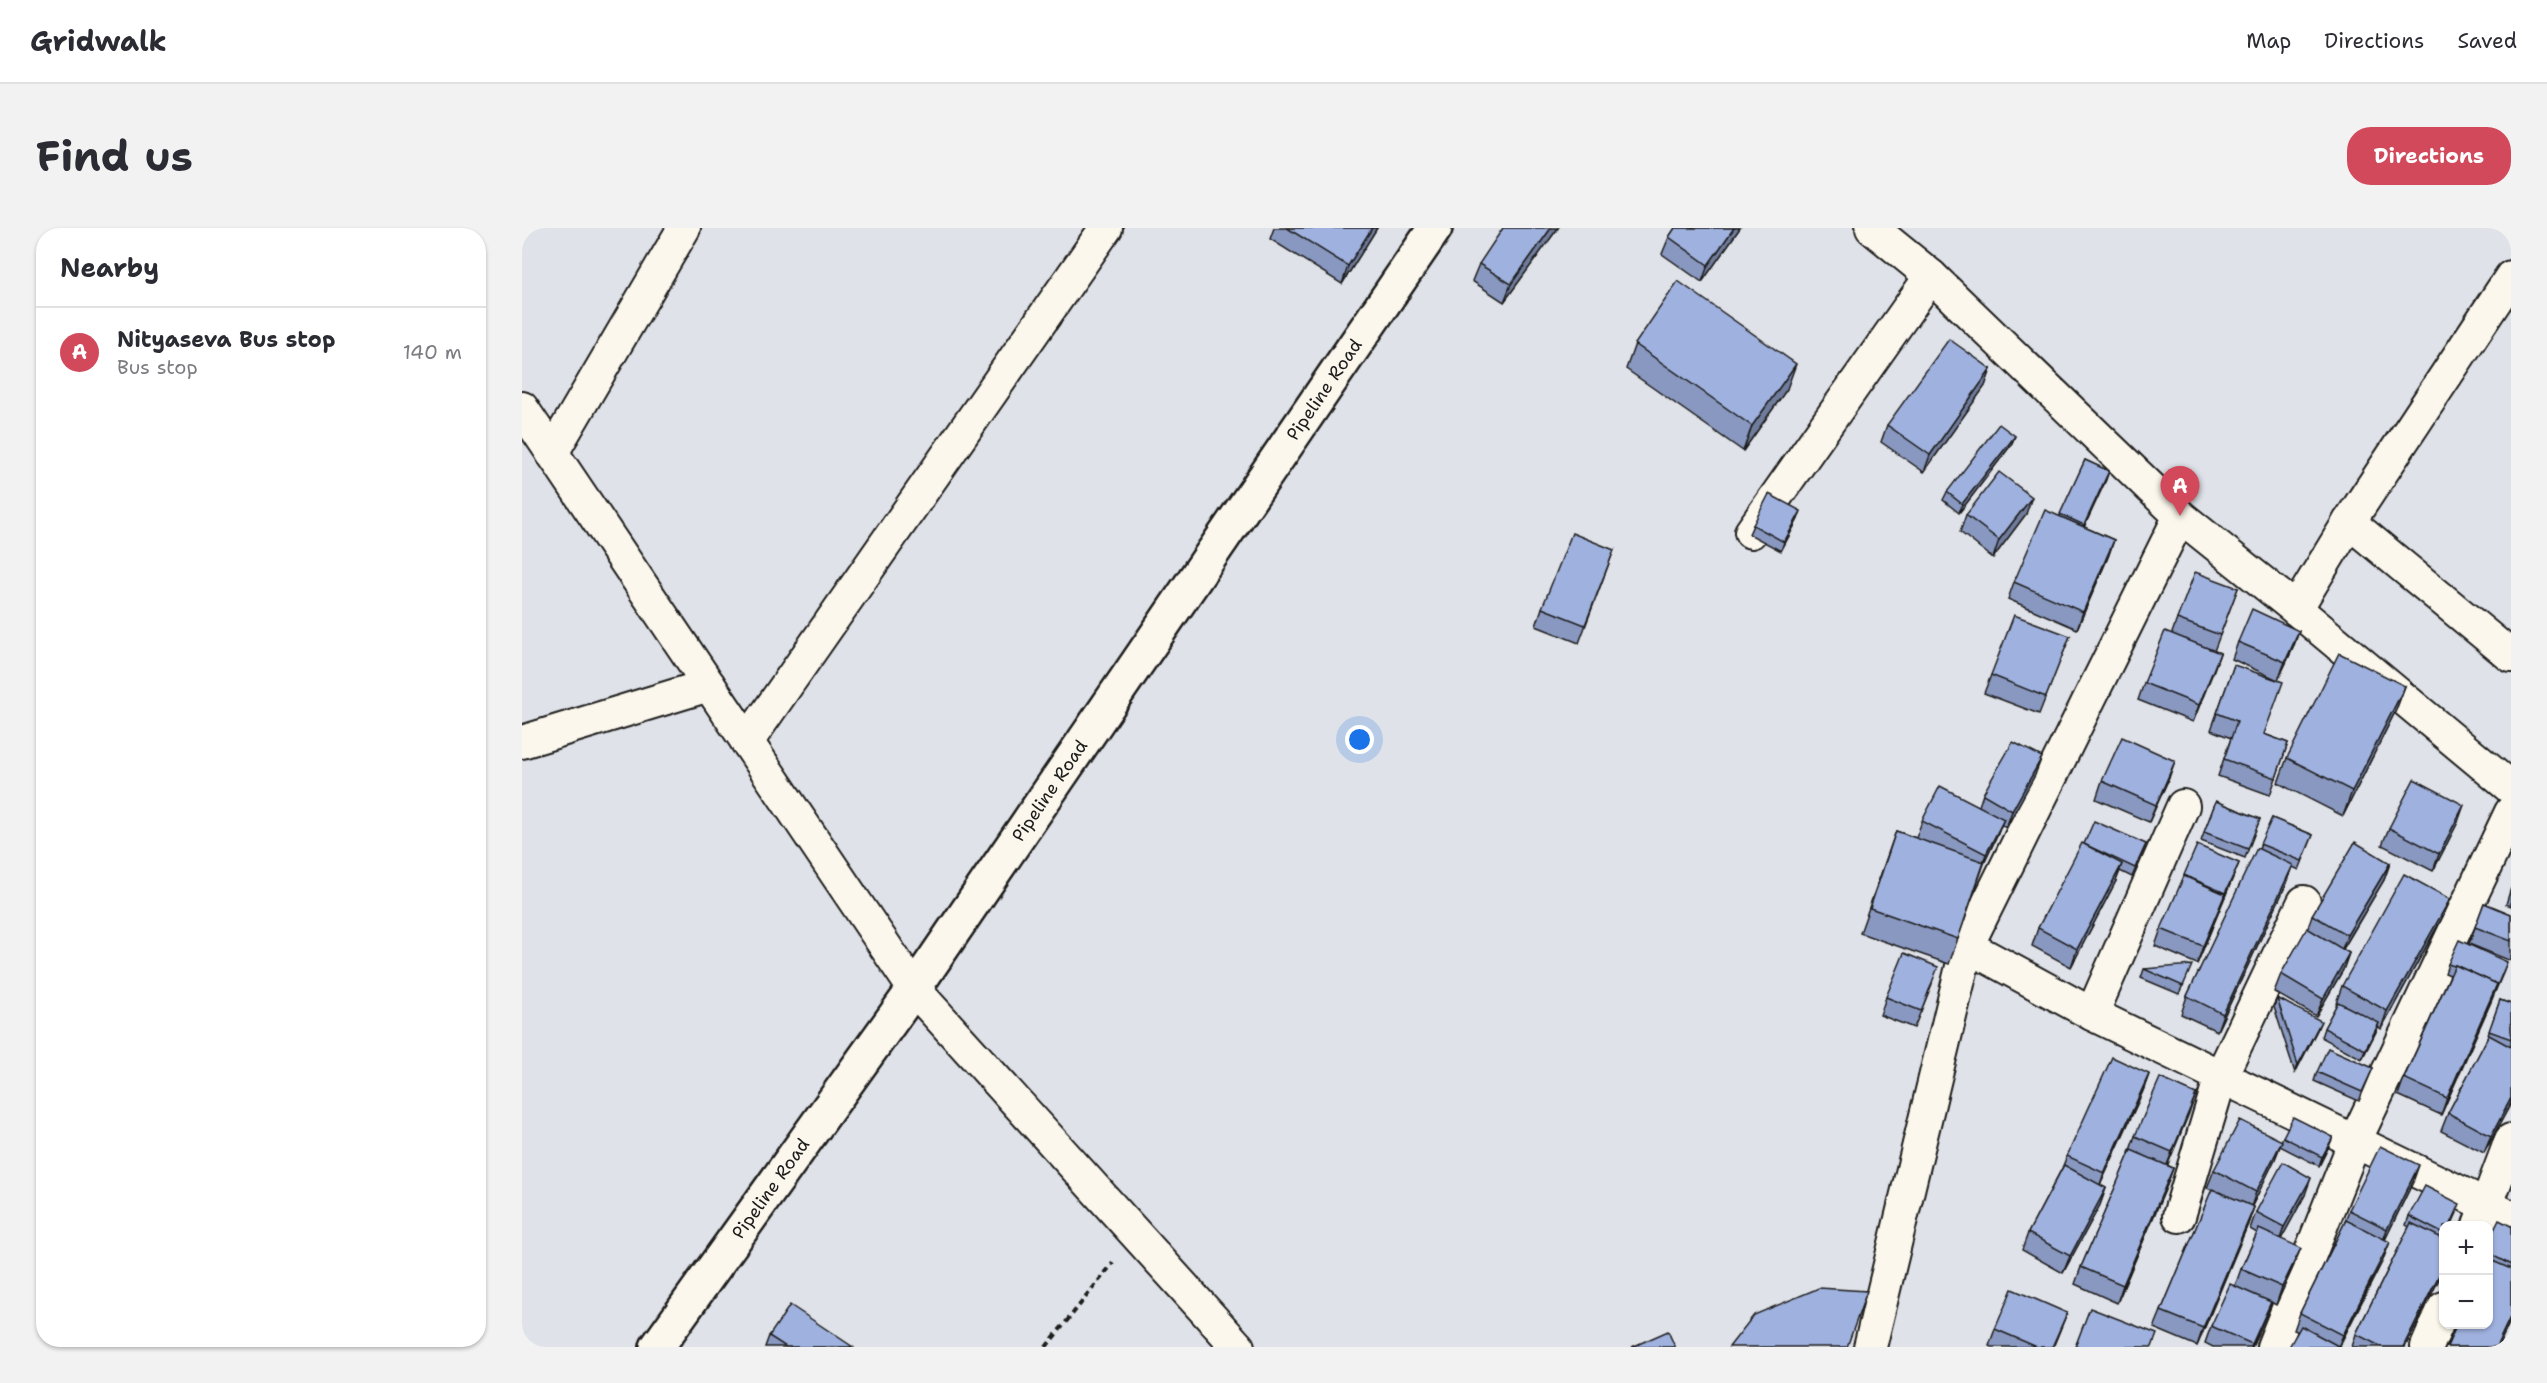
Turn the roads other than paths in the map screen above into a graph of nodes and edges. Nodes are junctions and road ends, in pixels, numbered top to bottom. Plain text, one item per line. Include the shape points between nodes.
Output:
1 (684, 228) edge
2 (1106, 228) edge
3 (1435, 228) edge
4 (1872, 228) edge
5 (1931, 276) junction
6 (2511, 277) edge
7 (522, 408) edge
8 (552, 453) junction
9 (2180, 516) junction
10 (2349, 522) junction
11 (1749, 534) dead end
12 (2296, 609) junction
13 (2511, 656) edge
14 (709, 685) junction
15 (522, 742) edge
16 (747, 742) junction
17 (2511, 788) edge
18 (2183, 806) dead end
19 (2511, 812) edge
20 (2304, 902) dead end
21 (1967, 946) junction
22 (914, 989) junction
23 (2092, 1014) junction
24 (2221, 1076) junction
25 (2511, 1140) edge
26 (2355, 1141) junction
27 (2179, 1216) dead end
28 (2493, 1216) edge
29 (2439, 1319) edge
30 (657, 1347) edge
31 (1238, 1347) edge
32 (1870, 1347) edge
33 (2273, 1347) edge
34 (2427, 1347) edge

1 - 8 street
2 - 16 street
3 - 22 main road, Pipeline Road
4 - 5 street
5 - 9 street
5 - 11 street
6 - 10 street
7 - 8 street
8 - 14 street
9 - 12 street
9 - 21 street
10 - 12 street
10 - 13 street
12 - 17 street
14 - 15 street
14 - 16 street
16 - 22 street
18 - 23 street
19 - 26 street
20 - 24 street
21 - 23 street
21 - 32 street
22 - 30 main road, Pipeline Road
22 - 31 street
23 - 24 street
24 - 26 street
24 - 27 street
25 - 28 street
26 - 28 street
26 - 33 street
29 - 34 street

